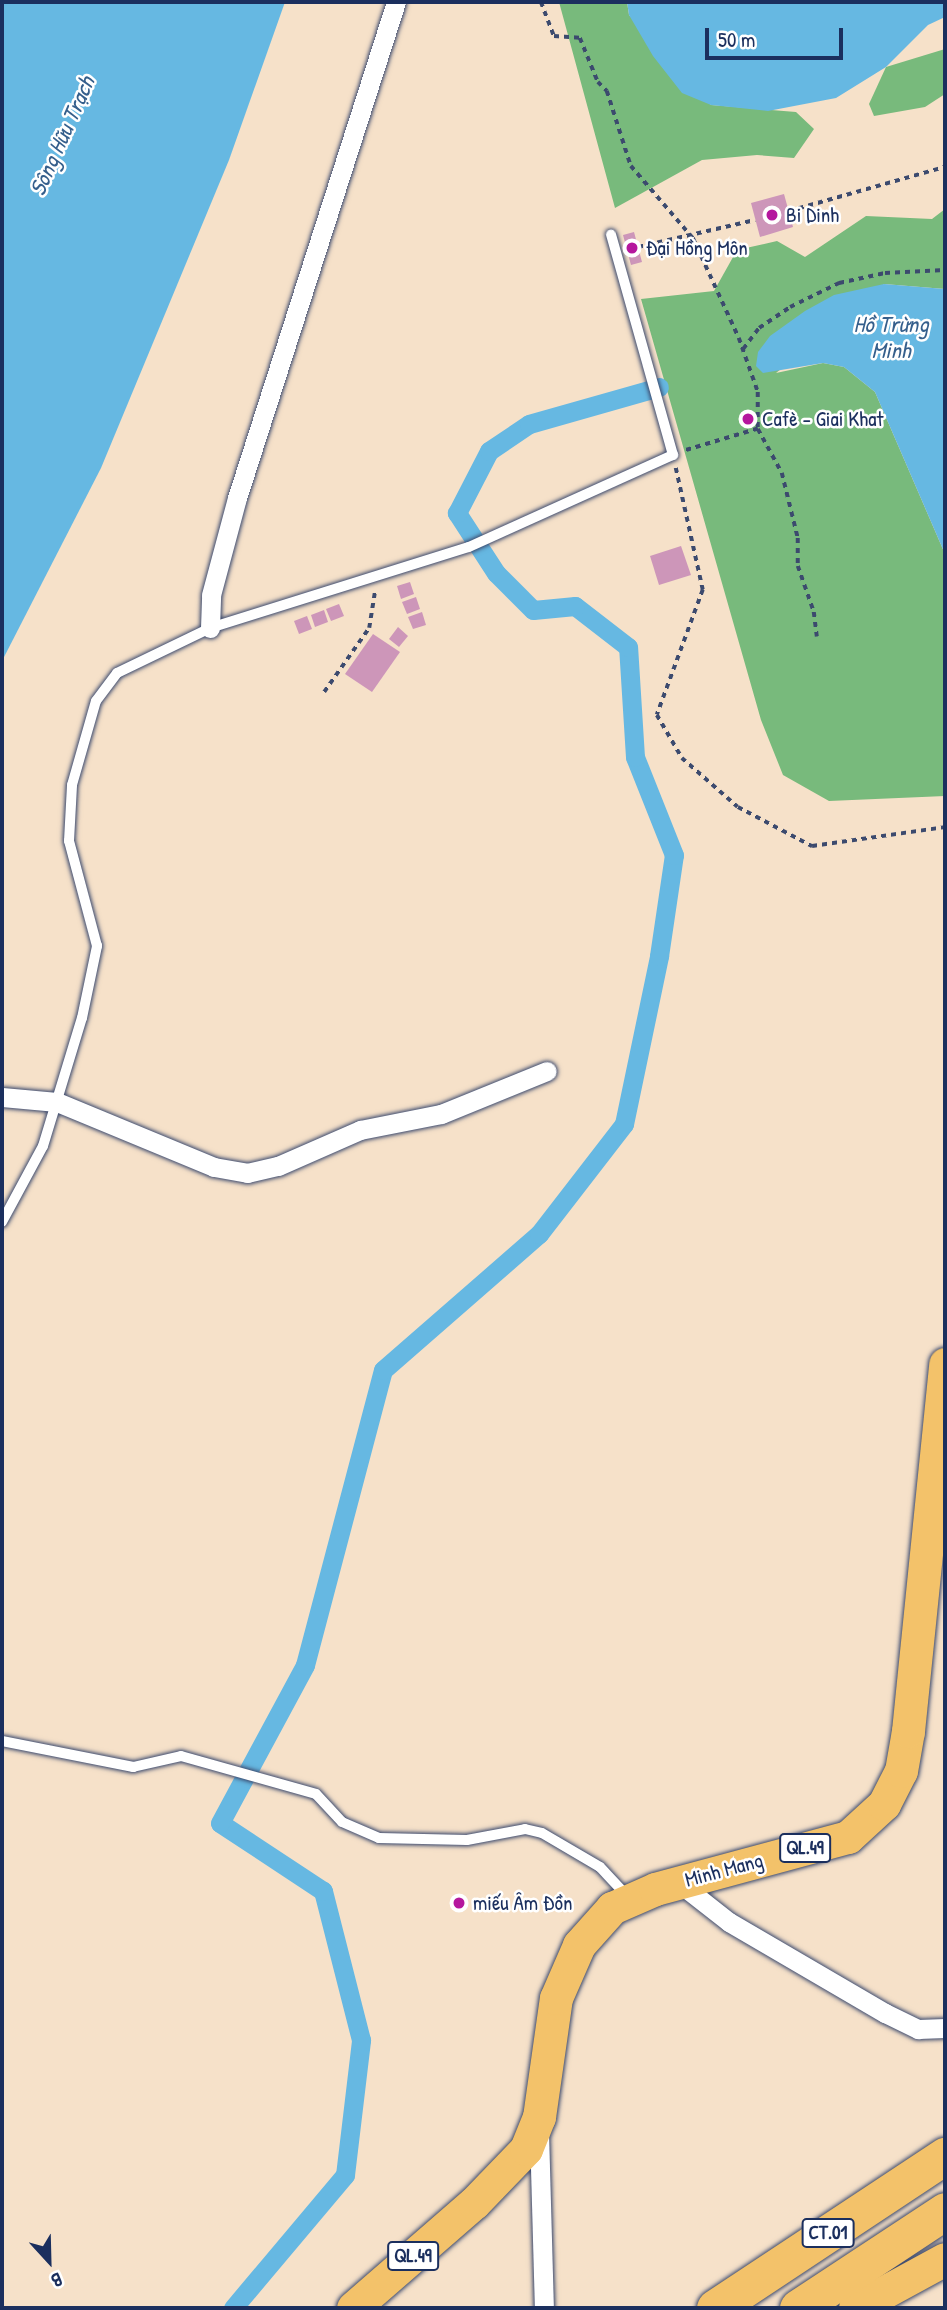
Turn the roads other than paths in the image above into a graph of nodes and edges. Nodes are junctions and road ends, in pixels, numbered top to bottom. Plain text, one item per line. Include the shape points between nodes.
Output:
1 (396, 2) edge
2 (611, 235) dead end
3 (210, 628) junction
4 (547, 1071) dead end
5 (2, 1097) edge
6 (57, 1102) junction
7 (2, 1222) edge
8 (945, 1364) edge
9 (939, 1443) edge
10 (2, 1741) edge
11 (678, 1882) junction
12 (629, 1899) junction
13 (945, 2028) edge
14 (538, 2117) junction
15 (944, 2157) edge
16 (945, 2211) edge
17 (945, 2259) edge
18 (353, 2308) edge
19 (544, 2308) edge
20 (715, 2308) edge
21 (798, 2308) edge
22 (855, 2308) edge

1 - 3 street via 237,498 211,595
2 - 3 lane via 673,455 469,547
3 - 6 lane via 117,673 96,701 72,785 69,841 97,946
4 - 6 street via 463,1107 360,1130 278,1166 247,1173 214,1167
5 - 6 street
6 - 7 lane via 43,1146
8 - 9 highway, Minh Mang / QL.49
9 - 11 highway, Minh Mang / QL.49 via 908,1731 901,1771 884,1804 848,1837
10 - 12 lane via 133,1767 181,1756 316,1794 356,1832 379,1838 467,1840 525,1829 542,1833 600,1867
11 - 12 highway, Minh Mang / QL.49
11 - 13 street via 729,1922 885,2013 918,2029
12 - 14 highway, Minh Mang / QL.49 via 611,1908 579,1945 556,1998
14 - 18 highway, Minh Mang / QL.49 via 526,2149 474,2203
14 - 19 street
15 - 20 highway, CT.01
16 - 21 highway, CT.01
17 - 22 highway

